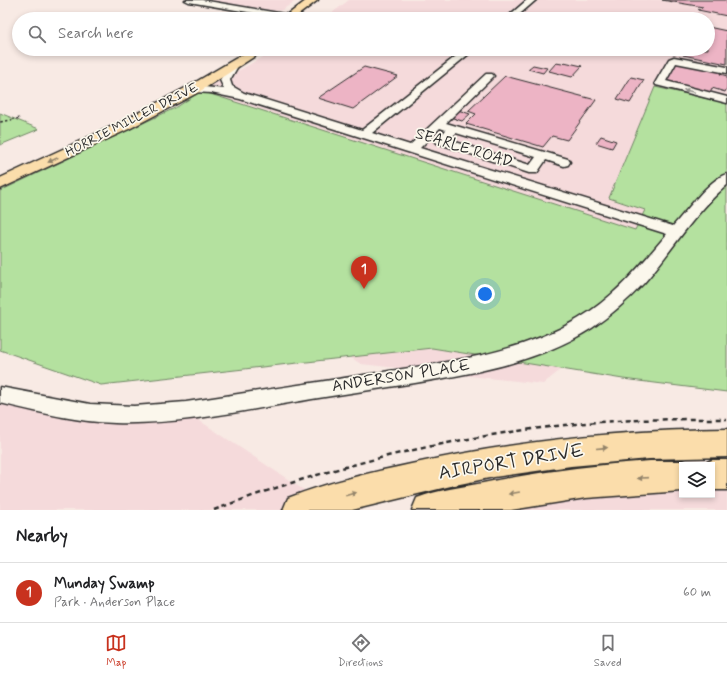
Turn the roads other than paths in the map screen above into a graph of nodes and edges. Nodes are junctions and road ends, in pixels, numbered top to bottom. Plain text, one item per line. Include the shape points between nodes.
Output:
1 (189, 0) edge
2 (313, 0) edge
3 (325, 0) edge
4 (532, 0) edge
5 (256, 12) edge
6 (297, 12) edge
7 (310, 12) edge
8 (517, 12) edge
9 (231, 56) edge
10 (249, 56) edge
11 (462, 56) edge
12 (233, 66) junction
13 (727, 70) edge
14 (489, 76) dead end
15 (194, 89) junction
16 (242, 96) junction
17 (727, 100) edge
18 (438, 124) junction
19 (454, 129) junction
20 (363, 135) junction
21 (411, 150) junction
22 (543, 156) junction
23 (564, 162) dead end
24 (0, 172) edge
25 (727, 178) edge
26 (0, 184) edge
27 (676, 232) junction
28 (3, 395) edge
29 (727, 443) edge
30 (715, 475) edge
31 (727, 475) edge
32 (679, 476) edge
33 (300, 510) edge
34 (429, 510) edge

1 - 5 street
2 - 6 main road
3 - 7 main road
4 - 8 street
9 - 24 main road, HORRIE MILLER DRIVE via 139,107
10 - 12 main road, HORRIE MILLER DRIVE
11 - 20 street
12 - 15 main road, HORRIE MILLER DRIVE
12 - 16 street, SEARLE ROAD via 225,80 228,88
17 -> 13 street via 660,83 674,60
14 - 18 street
15 - 16 street, SEARLE ROAD
15 -> 26 main road, HORRIE MILLER DRIVE via 124,126
16 - 20 street, SEARLE ROAD
18 - 19 street
18 - 21 street
19 - 22 street
19 - 22 street via 441,141 533,170
20 - 21 street, SEARLE ROAD
21 - 27 street, SEARLE ROAD
22 - 23 street
25 - 27 street, ANDERSON PLACE via 707,195
27 - 28 street, ANDERSON PLACE via 638,279 613,304 584,324 557,338 512,356 445,370 186,411 103,414 42,405
33 -> 29 highway, AIRPORT DRIVE via 393,483 514,458 635,445
30 - 31 highway
32 -> 34 highway, AIRPORT DRIVE via 611,480 546,488

